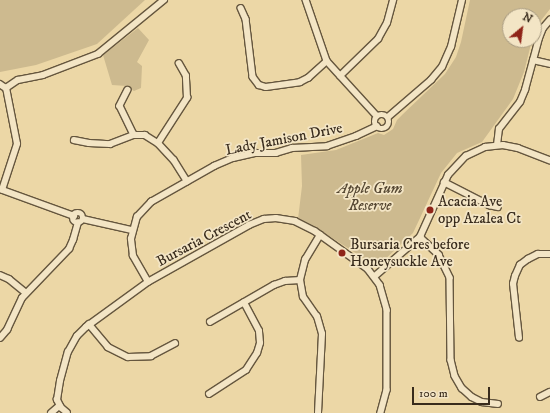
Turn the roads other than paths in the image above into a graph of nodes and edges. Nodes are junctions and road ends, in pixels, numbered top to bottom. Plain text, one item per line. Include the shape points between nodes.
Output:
1 (164, 0) edge
2 (306, 0) edge
3 (393, 0) edge
4 (462, 0) edge
5 (241, 8) dead end
6 (550, 20) edge
7 (533, 60) junction
8 (327, 61) junction
9 (179, 64) dead end
10 (550, 64) edge
11 (340, 76) junction
12 (0, 84) edge
13 (6, 88) junction
14 (128, 90) dead end
15 (377, 116) junction
16 (388, 117) junction
17 (377, 126) junction
18 (134, 135) junction
19 (74, 140) dead end
20 (158, 143) junction
21 (497, 145) junction
22 (550, 160) edge
23 (187, 181) junction
24 (444, 182) junction
25 (1, 190) edge
26 (498, 207) dead end
27 (81, 221) junction
28 (132, 230) junction
29 (320, 235) junction
30 (420, 237) junction
31 (550, 254) edge
32 (0, 275) edge
33 (375, 276) junction
34 (300, 280) junction
35 (148, 282) junction
36 (26, 292) junction
37 (244, 302) junction
38 (210, 322) dead end
39 (89, 324) junction
40 (0, 338) edge
41 (519, 338) dead end
42 (175, 343) dead end
43 (550, 392) edge
44 (209, 394) dead end
45 (540, 397) dead end
46 (498, 404) dead end
47 (59, 406) junction
48 (51, 413) edge
49 (67, 413) edge
50 (318, 413) edge
51 (381, 413) edge

1 - 13 street via 98,54 43,75 18,80
2 - 8 street
3 - 11 street via 387,22 378,39
4 - 16 street via 451,47 442,67 431,80
5 - 8 street via 246,19 256,86 300,82
6 - 7 street via 541,32
7 - 10 street
7 - 21 street via 520,102 499,129
8 - 11 street
9 - 20 street via 186,76 187,98
11 - 15 street
12 - 13 street
13 - 25 street via 17,139 16,150
14 - 18 street via 120,106
15 - 16 street via 384,114
15 - 17 street
16 - 17 street via 390,124 387,127 381,129
17 - 23 street, Lady Jamison Drive via 350,139 327,146 292,148 233,158
18 - 19 street via 110,144
18 - 20 street via 145,135
20 - 23 street via 178,164
21 - 22 street via 518,148
21 - 24 street via 466,156 452,169
23 - 28 street, Lady Jamison Drive via 148,204 139,214
24 - 26 street
24 - 30 street
25 - 27 street via 74,216 81,213
27 - 28 street
27 - 36 street via 67,252
28 - 35 street, Lady Jamison Drive via 133,256
29 - 33 street, Bursaria Crescent
29 - 34 street via 304,260
29 - 35 street, Bursaria Crescent via 295,221 283,218 264,219
30 - 33 street
30 - 46 street via 439,255 450,278 451,360 455,376 462,388 472,397 482,402
31 - 41 street via 538,254 528,259 520,265 515,276 513,284
32 - 36 street via 10,279
33 - 51 street, Bursaria Crescent via 383,290 387,310 387,390
34 - 37 street via 278,283
34 - 50 street via 303,297 318,321 322,334
35 - 39 street, Bursaria Crescent
36 - 40 street via 7,330
37 - 38 street
37 - 44 street via 259,331 260,343 257,353 246,370
39 - 42 street via 108,347 128,357 151,356
39 - 47 street, Bursaria Crescent via 77,336 68,352 57,395
43 - 45 street
47 - 48 street
47 - 49 street

